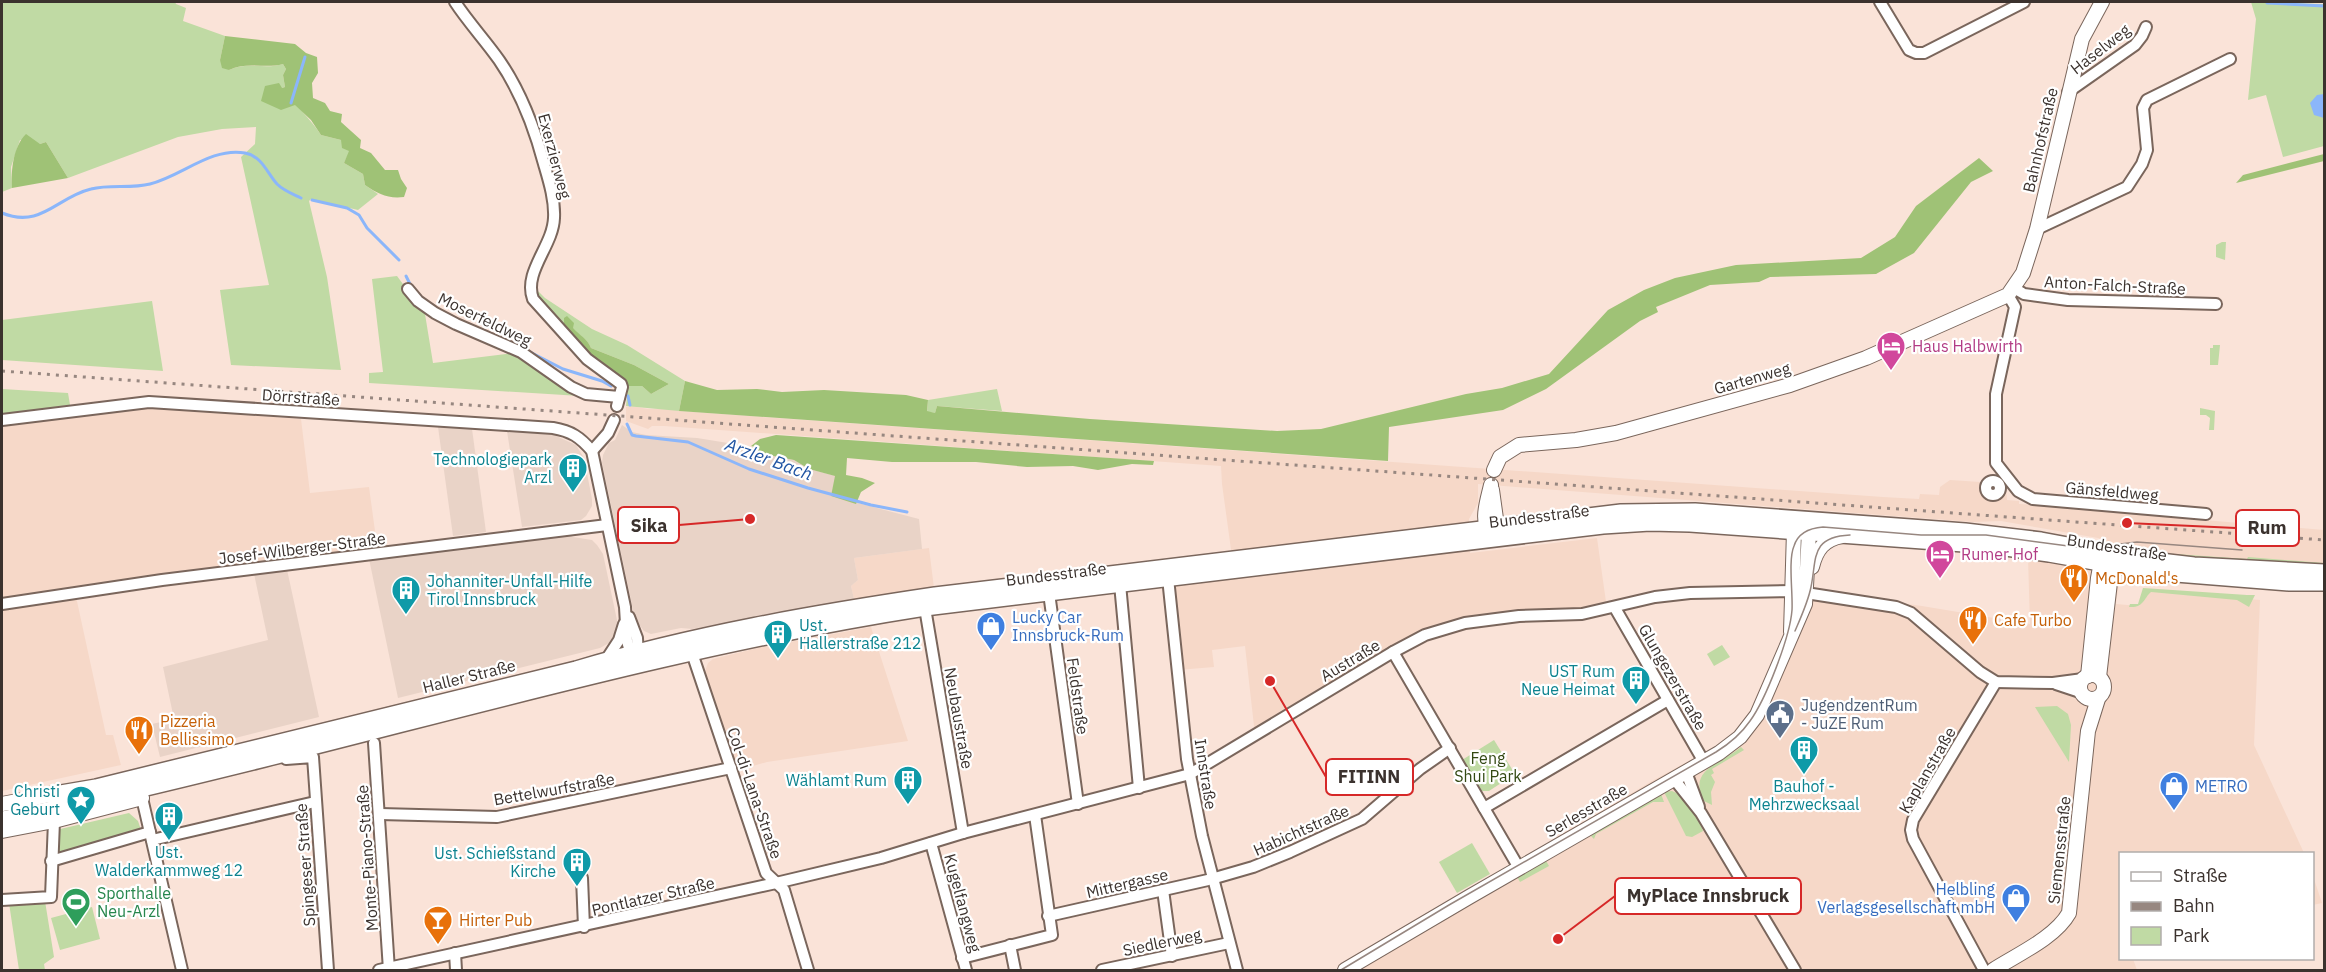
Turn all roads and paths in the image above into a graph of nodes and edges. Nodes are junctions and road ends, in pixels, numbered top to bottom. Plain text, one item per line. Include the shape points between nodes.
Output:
1 (454, 2) edge
2 (1880, 2) edge
3 (2024, 2) edge
4 (2102, 2) edge
5 (2146, 27) dead end
6 (2230, 59) dead end
7 (2068, 92) junction
8 (2037, 229) junction
9 (408, 289) dead end
10 (2011, 292) junction
11 (2216, 304) dead end
12 (618, 401) joint
13 (2, 420) edge
14 (614, 420) dead end
15 (592, 451) junction
16 (1995, 463) junction
17 (1494, 470) dead end
18 (1994, 482) dead end
19 (2206, 514) dead end
20 (607, 525) junction
21 (1802, 527) junction
22 (1491, 531) junction
23 (1846, 536) junction
24 (2092, 549) junction
25 (2148, 560) junction
26 (2108, 562) junction
27 (2325, 572) edge
28 (1168, 578) junction
29 (2325, 583) edge
30 (1120, 584) junction
31 (1800, 592) junction
32 (1049, 593) junction
33 (2, 604) edge
34 (925, 608) junction
35 (1615, 608) junction
36 (625, 612) junction
37 (855, 613) junction
38 (1393, 652) junction
39 (692, 653) junction
40 (635, 657) junction
41 (606, 660) junction
42 (1996, 682) junction
43 (2089, 686) junction
44 (1668, 700) junction
45 (374, 744) dead end
46 (1450, 748) junction
47 (313, 757) joint
48 (1704, 762) junction
49 (247, 763) junction
50 (731, 768) junction
51 (1190, 774) junction
52 (1680, 775) junction
53 (178, 780) junction
54 (96, 787) junction
55 (1139, 788) junction
56 (49, 795) joint
57 (142, 798) junction
58 (315, 802) junction
59 (1078, 804) junction
60 (1484, 808) junction
61 (27, 814) junction
62 (380, 814) junction
63 (1035, 815) junction
64 (3, 818) edge
65 (54, 821) junction
66 (963, 833) junction
67 (151, 836) junction
68 (931, 843) junction
69 (51, 861) junction
70 (1519, 868) junction
71 (582, 878) dead end
72 (1212, 879) junction
73 (776, 883) junction
74 (1163, 890) junction
75 (2, 900) edge
76 (1048, 916) junction
77 (584, 927) junction
78 (1229, 943) junction
79 (1010, 945) junction
80 (455, 953) junction
81 (1172, 956) junction
82 (962, 958) junction
83 (182, 970) edge
84 (328, 970) edge
85 (386, 970) edge
86 (456, 970) edge
87 (808, 970) edge
88 (966, 970) edge
89 (1015, 970) edge
90 (1102, 970) edge
91 (1237, 970) edge
92 (1345, 970) edge
93 (1795, 970) edge
94 (1984, 970) edge
95 (1993, 970) edge

1 - 12 street, Exerzierweg via 499,60 534,125 552,196 553,227 531,280 533,299 586,359 621,384
2 - 3 street via 1909,50 1924,53
4 - 7 street, Bahnhofstraße via 2082,39
5 - 7 street, Haselweg via 2135,45
6 - 8 street via 2147,100 2143,108 2147,150 2127,187
7 - 8 street, Bahnhofstraße
8 - 10 street, Bahnhofstraße via 2023,273
9 - 12 street, Moserfeldweg via 435,313 521,352 571,387
10 - 11 street, Anton-Falch-Straße via 2068,300
10 - 16 street via 2015,307 1996,394
10 - 17 street, Gartenweg via 1866,358 1790,385 1616,433 1519,445 1500,457
13 - 15 street, Dörrstraße via 149,402 553,428 580,438
14 - 15 street
15 - 20 street
16 - 18 street
16 - 19 street, Gänsfeldweg via 2018,491 2033,499
20 - 33 street, Josef-Wilberger-Straße via 162,580
20 - 36 street
21 - 22 main road, Bundesstraße via 1695,512 1638,511
21 - 23 main road, Bundesstraße
21 - 24 main road, Bundesstraße via 2005,535
21 - 31 street, Serlesstraße
22 - 28 main road, Bundesstraße
22 - 37 main road, Bundesstraße via 935,595
23 - 26 main road, Bundesstraße via 2024,550
23 - 31 street, Serlesstraße via 1828,540 1820,548
24 - 25 main road, Bundesstraße
24 - 26 street
25 - 26 street
25 - 27 main road, Bundesstraße
26 - 29 main road, Bundesstraße via 2151,572
26 - 43 street, Siemensstraße
28 - 30 main road, Bundesstraße
28 - 51 street, Innstraße
30 - 32 main road, Bundesstraße
30 - 55 street
31 - 35 street, Austraße via 1658,596
31 - 42 street via 1896,607 1911,613
31 - 48 street, Serlesstraße via 1791,632 1752,722 1731,745
32 - 34 main road, Bundesstraße
32 - 59 street, Feldstraße
34 - 37 main road, Bundesstraße
34 - 66 street, Neubaustraße
35 - 38 street, Austraße via 1471,622 1425,635
35 - 44 street, Glungezerstraße
36 - 40 street
36 - 41 street via 619,640
37 - 39 main road, Haller Straße
37 - 40 main road, Haller Straße
38 - 46 street
38 - 51 street, Austraße
39 - 40 main road, Haller Straße
39 - 50 street, Col-di-Lana-Straße
40 - 41 main road, Haller Straße
40 - 49 main road, Haller Straße
41 - 54 main road, Haller Straße
42 - 43 street
42 - 94 street, Kaplanstraße via 1913,820 1911,830
43 - 95 street, Siemensstraße via 2069,913 2053,932
44 - 48 street, Glungezerstraße
44 - 60 street
45 - 62 street, Monte-Piano-Straße
46 - 60 street
46 - 72 street, Habichtstraße via 1362,819 1253,867
47 - 49 street, Haller Straße
47 - 58 street, Spingeser Straße
48 - 52 street, Serlesstraße
49 - 53 main road, Haller Straße
50 - 62 street, Bettelwurfstraße via 497,817
50 - 73 street, Col-di-Lana-Straße via 766,873
51 - 55 street, Austraße
51 - 72 street, Innstraße
52 - 70 street, Serlesstraße
52 - 93 street
53 - 57 main road
53 - 61 main road, Haller Straße
54 - 56 main road, Haller Straße
54 - 61 main road, Haller Straße
55 - 59 street, Austraße
56 - 64 street, Haller Straße
57 - 65 street
57 - 67 street
58 - 67 street
58 - 84 street, Spingeser Straße
59 - 63 street, Austraße
60 - 70 street
61 - 64 main road, Haller Straße
62 - 85 street, Monte-Piano-Straße
63 - 66 street, Austraße
63 - 76 street
64 - 65 street
65 - 69 street
66 - 68 street, Austraße
67 - 69 street
67 - 83 street
68 - 73 street, Pontlatzer Straße
68 - 82 street, Kugelfangweg
69 - 75 street via 51,897
70 - 92 street, Serlesstraße
71 - 77 street
72 - 74 street, Mittergasse
72 - 78 street, Innstraße
73 - 77 street, Pontlatzer Straße
73 - 87 street, Col-di-Lana-Straße via 784,890
74 - 76 street, Mittergasse
74 - 81 street
76 - 79 street via 1052,935
77 - 80 street, Pontlatzer Straße
78 - 81 street, Siedlerweg
78 - 91 street, Innstraße
79 - 82 street
79 - 89 street
80 - 85 street, Pontlatzer Straße
80 - 86 street
81 - 90 street, Siedlerweg
82 - 88 street, Kugelfangweg

